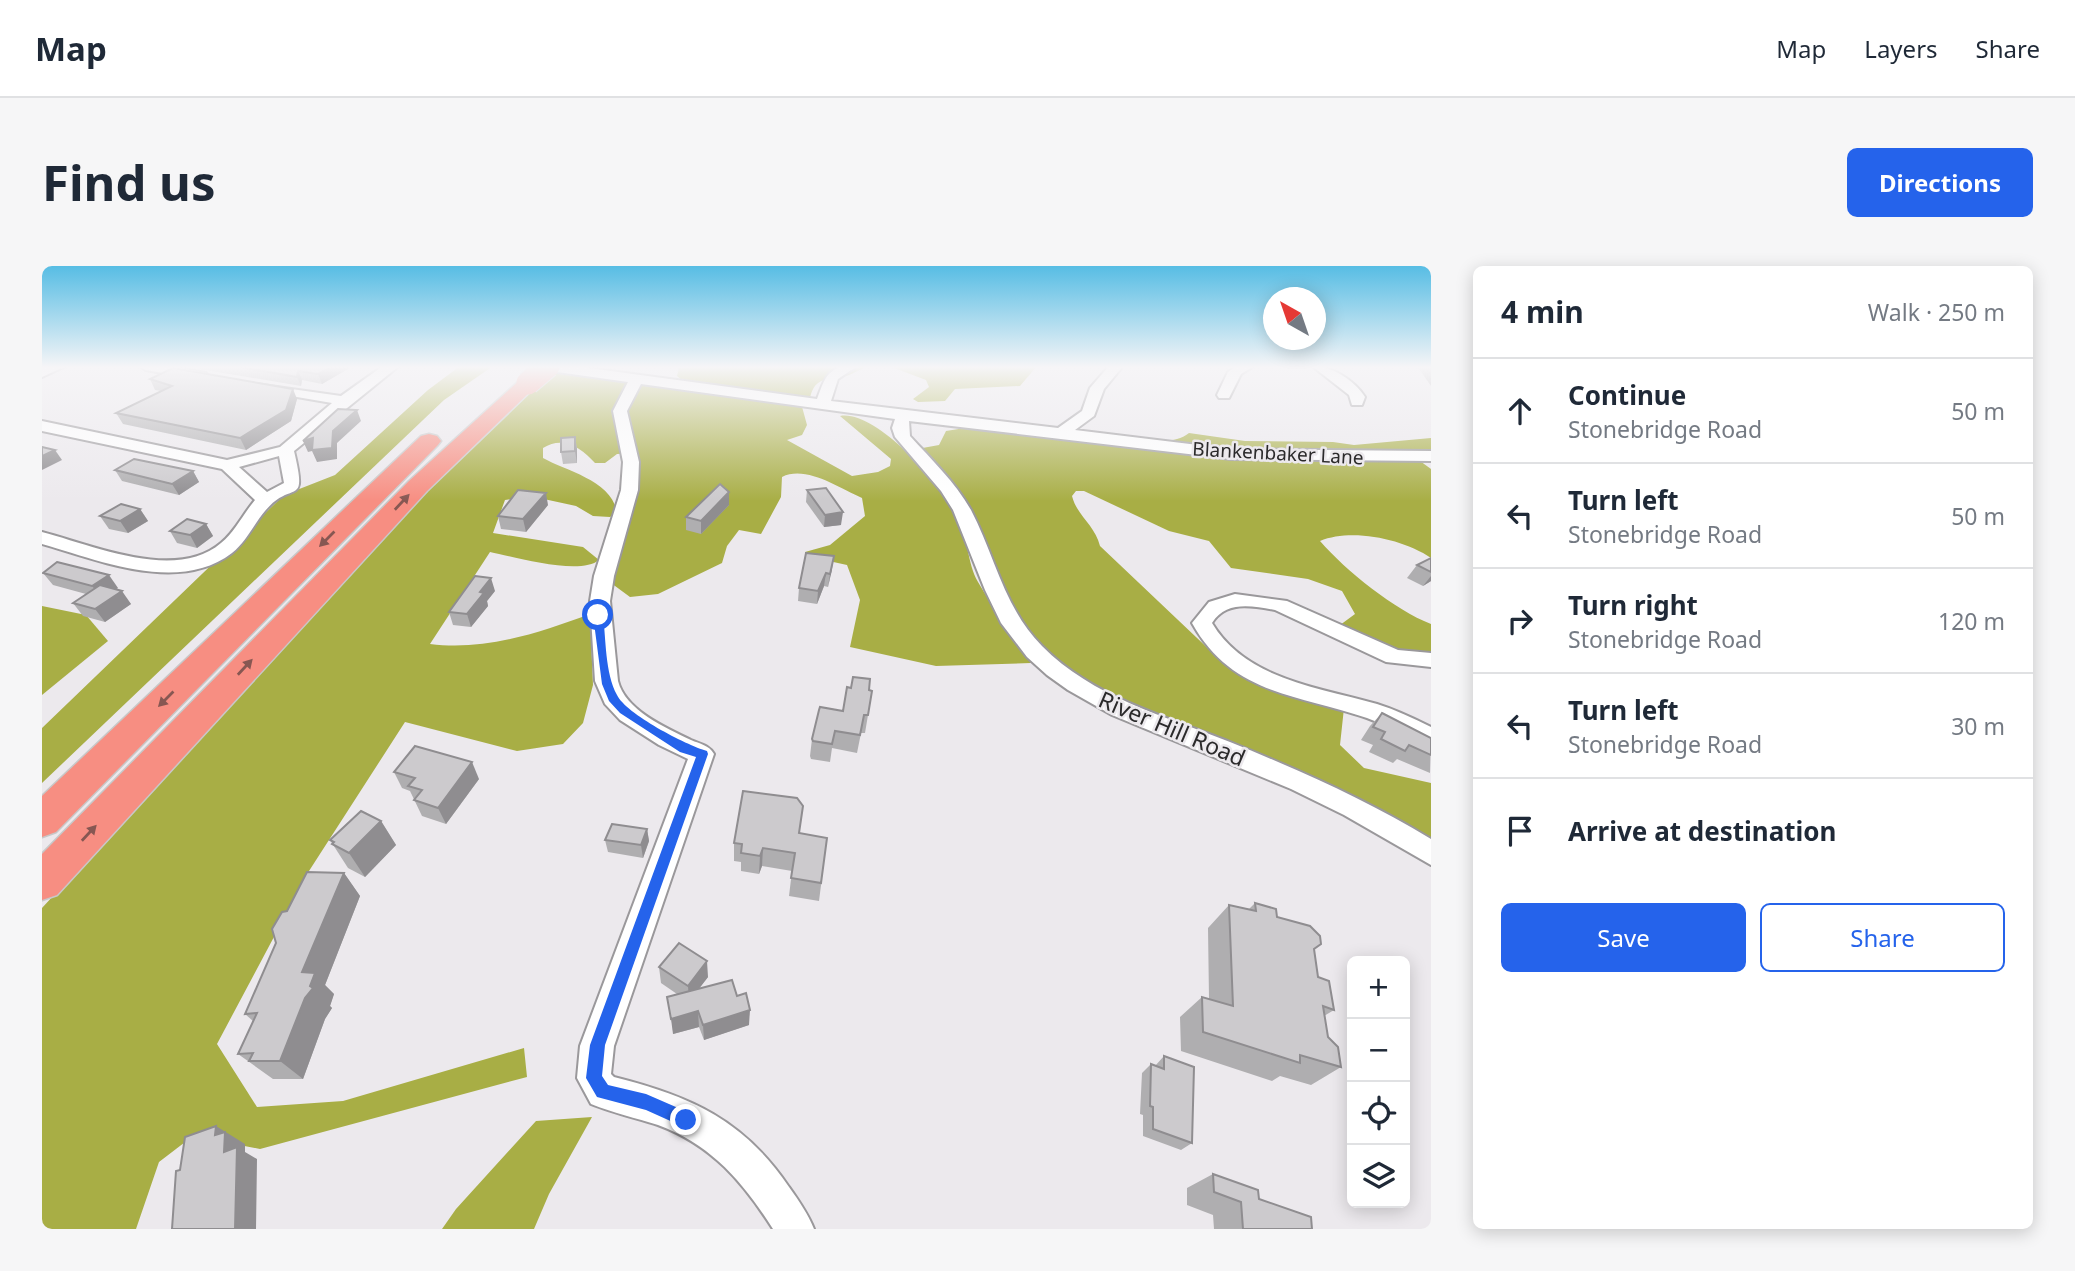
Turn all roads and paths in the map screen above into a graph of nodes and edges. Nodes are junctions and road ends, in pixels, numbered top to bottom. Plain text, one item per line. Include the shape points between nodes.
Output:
1 (332, 411) edge
2 (474, 411) edge
3 (488, 411) edge
4 (620, 411) edge
5 (858, 411) edge
6 (858, 411) edge
7 (1090, 411) edge
8 (42, 426) edge
9 (903, 426) junction
10 (1061, 433) junction
11 (286, 450) junction
12 (1431, 456) edge
13 (227, 465) junction
14 (264, 501) junction
15 (42, 538) edge
16 (1431, 660) edge
17 (1431, 738) edge
18 (42, 821) edge
19 (1431, 853) edge
20 (42, 882) edge
21 (795, 1229) edge

1 - 11 street
2 -> 18 highway via 405,463
20 -> 3 highway
4 - 21 street via 631,457 631,483 608,560 598,615 608,684 623,710 684,749 702,754 597,1045 594,1078 603,1092 646,1102 686,1120 744,1157
5 - 9 street, Blankenbaker Lane
6 - 9 street, River Hill Road
7 - 10 street
8 - 13 street
9 - 10 street, Blankenbaker Lane
9 - 19 street, River Hill Road via 963,514 990,584 1013,624 1054,670 1108,705 1366,813
10 - 12 street, Blankenbaker Lane via 1243,455
11 - 13 street
11 - 14 street via 292,486
13 - 14 street
14 - 15 street via 227,548 201,561 146,565
16 - 17 street via 1394,657 1280,605 1261,601 1220,602 1207,610 1202,622 1207,636 1237,665 1293,689 1383,715

